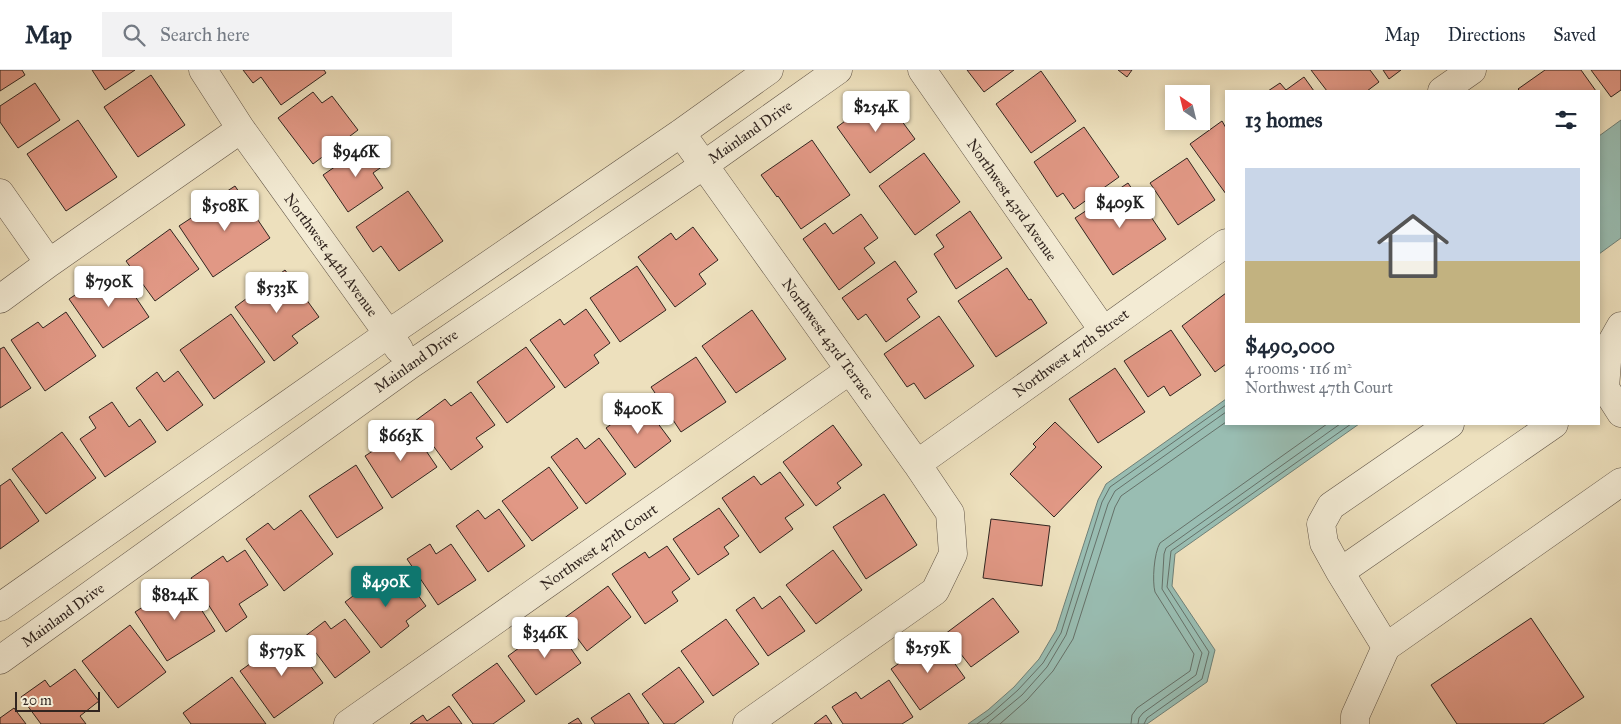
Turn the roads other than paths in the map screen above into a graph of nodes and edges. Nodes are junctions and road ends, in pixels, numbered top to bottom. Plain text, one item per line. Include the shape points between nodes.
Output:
1 (203, 70) edge
2 (769, 70) edge
3 (838, 70) edge
4 (922, 70) edge
5 (1472, 70) edge
6 (1443, 90) edge
7 (241, 129) junction
8 (681, 133) junction
9 (704, 165) junction
10 (0, 193) edge
11 (1225, 244) edge
12 (49, 262) junction
13 (0, 299) edge
14 (1621, 307) edge
15 (1600, 321) edge
16 (1621, 326) edge
17 (1103, 330) junction
18 (388, 334) junction
19 (410, 365) junction
20 (850, 370) junction
21 (1602, 391) edge
22 (1621, 413) edge
23 (1449, 425) edge
24 (1553, 425) edge
25 (917, 464) junction
26 (1621, 482) edge
27 (1340, 572) junction
28 (0, 607) edge
29 (1386, 647) junction
30 (0, 660) edge
31 (348, 724) edge
32 (747, 724) edge
33 (1355, 724) edge

1 - 7 street, Northwest 44th Avenue
2 - 8 street
3 - 9 street, Mainland Drive
4 - 17 street, Northwest 43rd Avenue
5 - 6 street
7 - 12 street
7 - 18 street, Northwest 44th Avenue
8 - 9 street, Northwest 43rd Terrace
8 - 18 street
9 - 19 street, Mainland Drive
9 - 20 street, Northwest 43rd Terrace
10 - 12 street
11 - 17 street, Northwest 47th Street
12 - 13 street
14 - 15 street
16 - 21 street via 1608,349
17 - 25 street, Northwest 47th Street
18 - 19 street, Northwest 44th Avenue
18 - 28 street
19 - 30 street, Mainland Drive
20 - 25 street, Northwest 43rd Terrace
20 - 31 street, Northwest 47th Court
21 - 22 street
23 - 27 street via 1331,506 1321,524 1324,543
24 - 27 street
25 - 32 street, Northwest 43rd Terrace via 950,513 953,554 935,591
26 - 29 street
27 - 29 street
29 - 33 street via 1355,716

